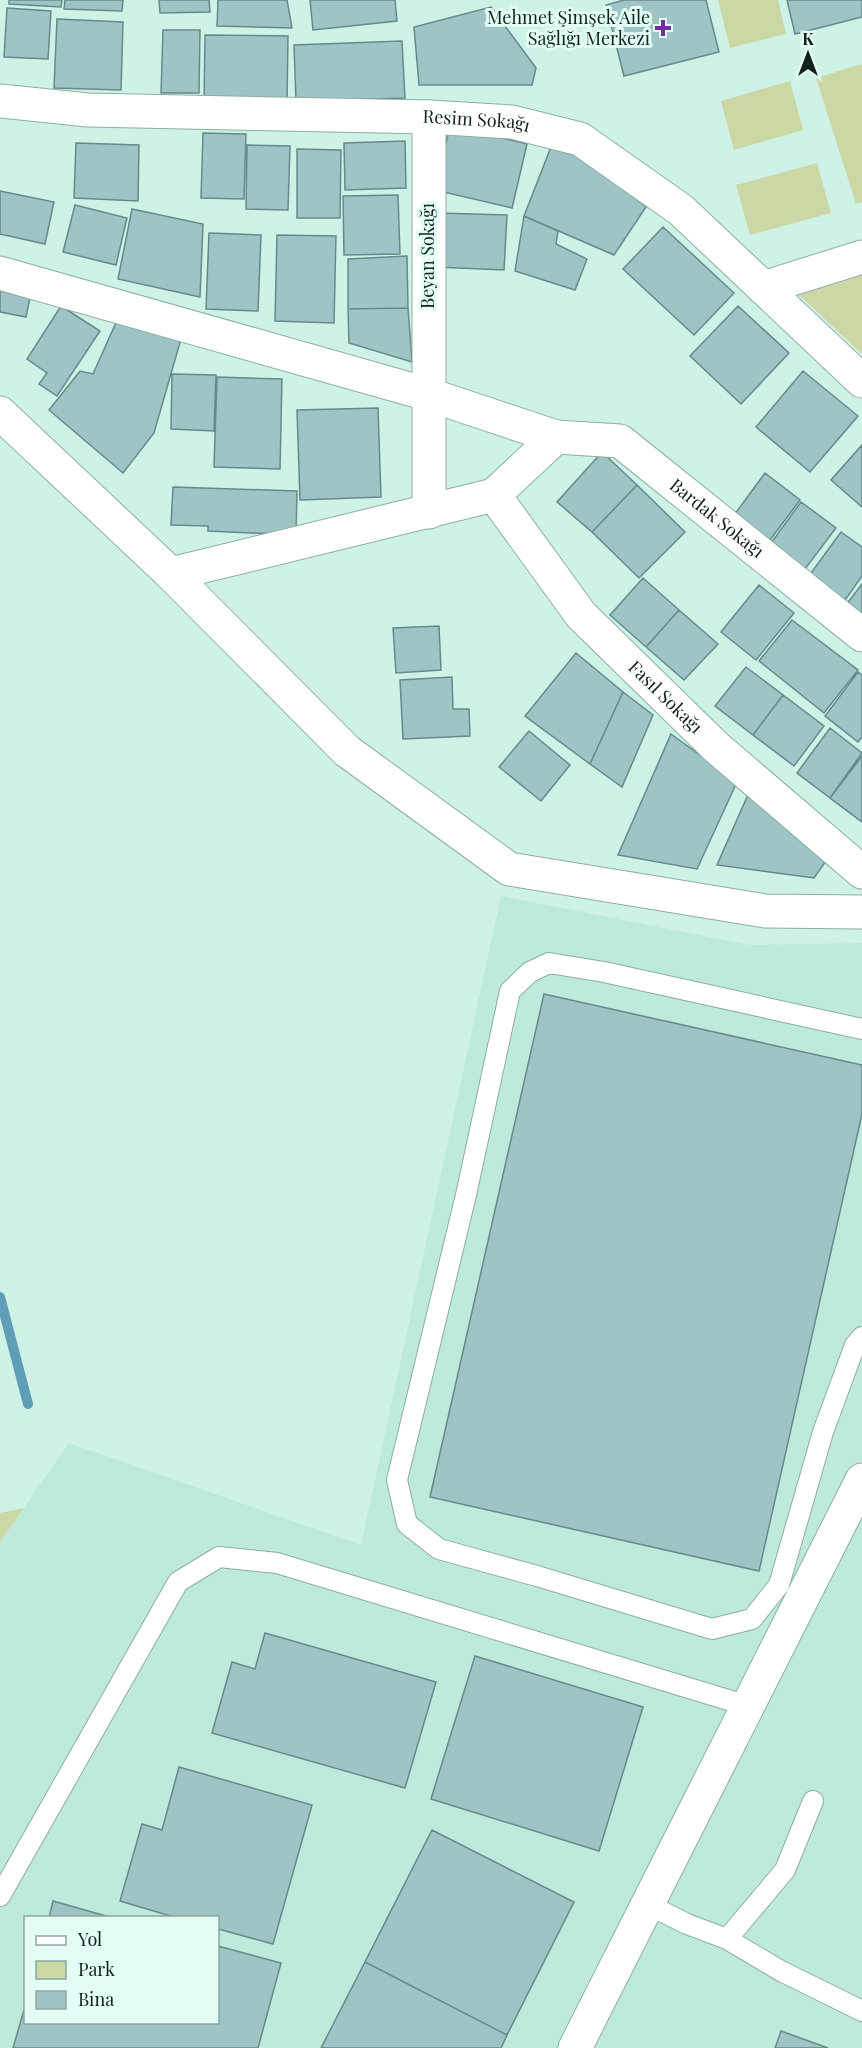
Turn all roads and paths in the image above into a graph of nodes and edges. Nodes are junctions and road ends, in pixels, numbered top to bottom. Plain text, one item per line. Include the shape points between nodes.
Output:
1 (0, 101) edge
2 (429, 117) junction
3 (862, 257) edge
4 (0, 273) edge
5 (763, 288) junction
6 (862, 381) edge
7 (427, 394) junction
8 (0, 413) edge
9 (556, 437) junction
10 (494, 495) junction
11 (429, 512) junction
12 (171, 573) junction
13 (862, 635) edge
14 (862, 872) edge
15 (862, 912) edge
16 (862, 1029) edge
17 (862, 1338) edge
18 (862, 1480) edge
19 (748, 1706) junction
20 (813, 1801) dead end
21 (0, 1896) edge
22 (647, 1904) junction
23 (727, 1939) junction
24 (862, 2011) edge
25 (574, 2048) edge

1 - 2 street, Resim Sokağı via 88,110
2 - 5 street, Resim Sokağı via 512,122 580,139 681,210
2 - 7 street, Beyan Sokağı
3 - 5 street
4 - 7 street, Bardak Sokağı
5 - 6 street, Resim Sokağı
7 - 9 street, Bardak Sokağı
7 - 11 street, Beyan Sokağı
8 - 12 street
9 - 10 street
9 - 13 street, Bardak Sokağı via 620,441
10 - 11 street
10 - 14 street, Fasıl Sokağı via 581,615 716,747
11 - 12 street
12 - 15 street via 347,751 509,869 765,911
16 - 17 lane via 549,963 530,972 510,991 398,1480 407,1524 439,1549 712,1629 752,1619 779,1586 823,1432 855,1345
18 - 19 street
19 - 21 lane via 277,1563 219,1557 178,1582
19 - 22 street
20 - 23 lane via 785,1870
22 - 23 lane
22 - 25 street
23 - 24 lane

